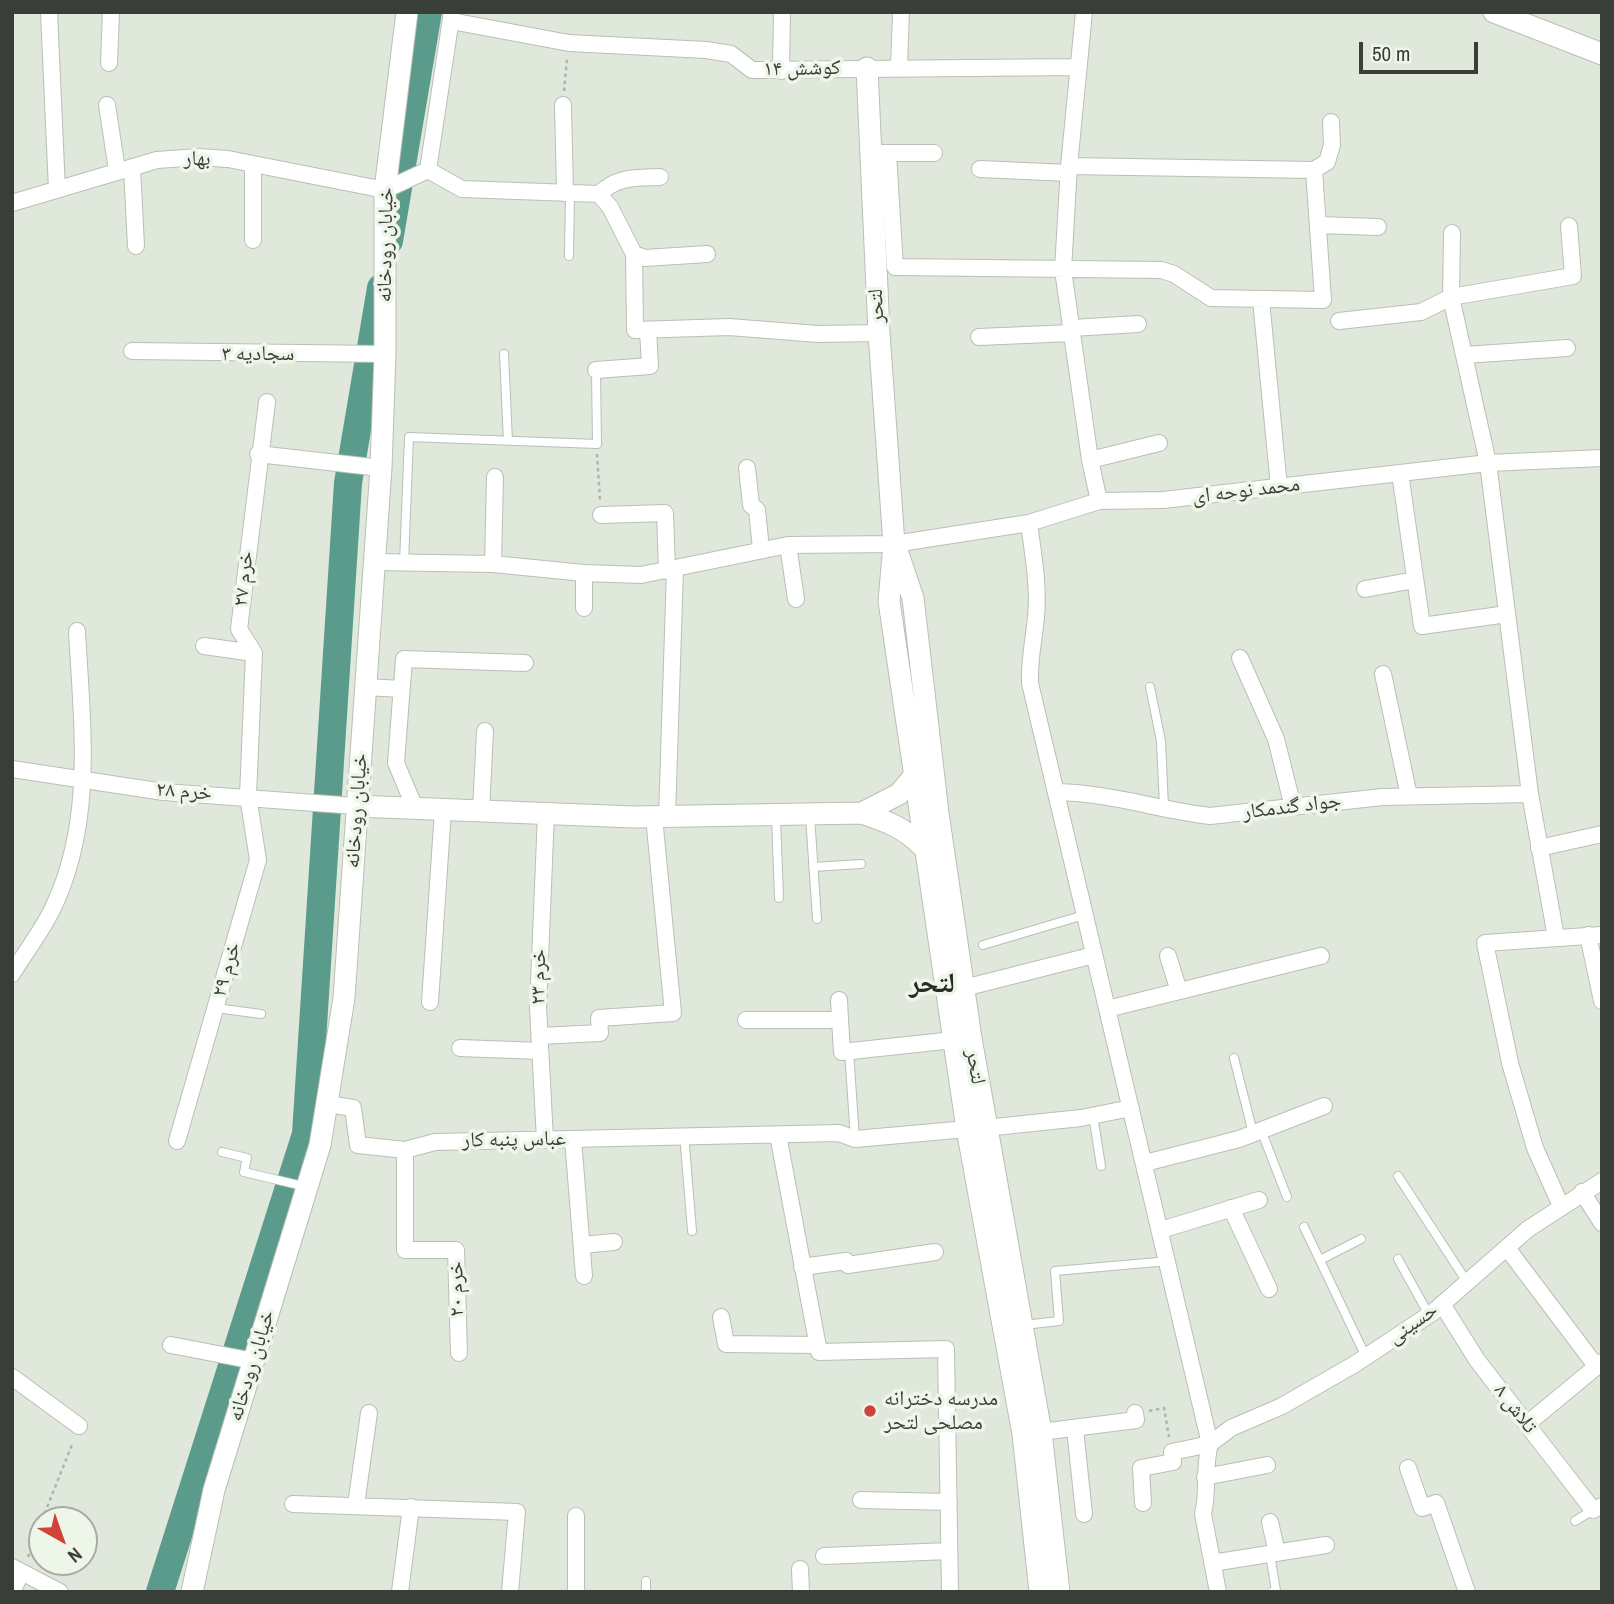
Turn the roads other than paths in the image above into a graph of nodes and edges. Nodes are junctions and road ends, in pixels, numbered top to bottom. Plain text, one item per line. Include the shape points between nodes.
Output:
1 (49, 12) edge
2 (111, 12) edge
3 (407, 12) edge
4 (782, 12) edge
5 (901, 12) edge
6 (1084, 12) edge
7 (1494, 12) edge
8 (452, 16) edge
9 (1602, 54) edge
10 (109, 63) dead end
11 (899, 67) junction
12 (1079, 67) junction
13 (867, 68) junction
14 (781, 71) junction
15 (107, 105) dead end
16 (563, 105) road end
17 (1331, 121) dead end
18 (879, 153) junction
19 (934, 153) dead end
20 (253, 165) junction
21 (124, 168) junction
22 (980, 169) dead end
23 (1069, 169) junction
24 (1314, 170) junction
25 (428, 171) junction
26 (660, 177) dead end
27 (57, 190) junction
28 (385, 190) junction
29 (567, 193) junction
30 (599, 194) junction
31 (12, 203) edge
32 (1318, 225) junction
33 (1569, 226) dead end
34 (1378, 227) dead end
35 (1452, 233) dead end
36 (253, 240) dead end
37 (136, 246) dead end
38 (634, 254) junction
39 (707, 254) dead end
40 (569, 256) dead end
41 (1063, 270) junction
42 (1451, 297) junction
43 (1261, 300) junction
44 (1339, 321) dead end
45 (1138, 324) dead end
46 (641, 330) junction
47 (1072, 331) junction
48 (879, 333) junction
49 (979, 337) dead end
50 (1567, 348) dead end
51 (132, 351) dead end
52 (385, 354) junction
53 (504, 354) dead end
54 (1465, 355) junction
55 (596, 370) joint
56 (267, 402) dead end
57 (508, 441) junction
58 (1159, 443) dead end
59 (258, 454) junction
60 (1602, 458) edge
61 (1090, 460) junction
62 (1488, 463) junction
63 (381, 468) junction
64 (747, 468) dead end
65 (1400, 473) junction
66 (495, 477) dead end
67 (1279, 487) junction
68 (1099, 501) junction
69 (601, 515) road end
70 (1029, 523) junction
71 (894, 544) junction
72 (788, 545) junction
73 (761, 549) junction
74 (375, 562) junction
75 (404, 563) junction
76 (493, 564) junction
77 (671, 571) junction
78 (584, 573) junction
79 (1415, 580) junction
80 (1365, 589) dead end
81 (796, 599) dead end
82 (584, 608) dead end
83 (1507, 614) junction
84 (77, 631) dead end
85 (204, 646) dead end
86 (254, 653) junction
87 (1240, 658) dead end
88 (525, 663) dead end
89 (1383, 674) dead end
90 (366, 687) junction
91 (1150, 687) dead end
92 (401, 689) junction
93 (485, 731) dead end
94 (12, 769) edge
95 (915, 775) junction
96 (84, 781) junction
97 (1058, 792) junction
98 (1530, 794) junction
99 (248, 796) junction
100 (1409, 796) junction
101 (356, 806) junction
102 (1164, 807) junction
103 (1293, 807) junction
104 (415, 808) junction
105 (443, 810) junction
106 (481, 811) junction
107 (862, 813) junction
108 (546, 814) junction
109 (810, 816) junction
110 (660, 817) junction
111 (776, 817) junction
112 (1602, 834) edge
113 (923, 847) junction
114 (1539, 848) junction
115 (861, 863) dead end
116 (813, 867) junction
117 (779, 898) dead end
118 (1084, 915) junction
119 (817, 919) dead end
120 (1595, 935) edge
121 (1556, 937) junction
122 (983, 945) dead end
123 (1094, 955) junction
124 (1168, 956) dead end
125 (1321, 956) dead end
126 (12, 974) edge
127 (964, 988) junction
128 (1179, 991) junction
129 (839, 1000) dead end
130 (1602, 1001) edge
131 (430, 1002) dead end
132 (216, 1008) junction
133 (1107, 1009) junction
134 (261, 1014) dead end
135 (746, 1020) dead end
136 (840, 1020) junction
137 (954, 1040) junction
138 (540, 1043) junction
139 (460, 1048) dead end
140 (846, 1051) junction
141 (1234, 1058) dead end
142 (328, 1104) junction
143 (1324, 1106) dead end
144 (1131, 1108) junction
145 (1093, 1115) junction
146 (976, 1129) junction
147 (1257, 1132) junction
148 (684, 1134) junction
149 (778, 1135) junction
150 (573, 1139) junction
151 (855, 1139) junction
152 (545, 1140) junction
153 (177, 1141) dead end
154 (405, 1150) junction
155 (222, 1152) dead end
156 (1145, 1163) junction
157 (1101, 1166) dead end
158 (1398, 1176) dead end
159 (1602, 1181) edge
160 (307, 1187) junction
161 (1582, 1192) junction
162 (1287, 1197) dead end
163 (1259, 1200) dead end
164 (1561, 1206) junction
165 (1231, 1208) junction
166 (1602, 1223) edge
167 (1304, 1227) dead end
168 (1161, 1230) junction
169 (692, 1231) dead end
170 (1361, 1239) dead end
171 (614, 1242) dead end
172 (582, 1245) junction
173 (1507, 1248) junction
174 (935, 1252) dead end
175 (1398, 1259) dead end
176 (1320, 1260) junction
177 (1169, 1261) junction
178 (802, 1267) junction
179 (584, 1276) dead end
180 (1467, 1282) junction
181 (1269, 1289) dead end
182 (1442, 1304) junction
183 (1429, 1315) junction
184 (721, 1317) dead end
185 (1021, 1325) junction
186 (171, 1345) dead end
187 (817, 1345) junction
188 (459, 1353) dead end
189 (1366, 1357) junction
190 (254, 1361) junction
191 (1599, 1364) edge
192 (12, 1377) edge
193 (369, 1413) dead end
194 (1135, 1413) road end
195 (1527, 1424) junction
196 (79, 1426) road end
197 (1075, 1429) junction
198 (1041, 1432) junction
199 (1210, 1444) junction
200 (1267, 1465) dead end
201 (1408, 1468) dead end
202 (1205, 1477) junction
203 (861, 1500) dead end
204 (948, 1502) junction
205 (1143, 1503) dead end
206 (293, 1504) dead end
207 (356, 1505) junction
208 (411, 1507) junction
209 (1598, 1508) edge
210 (1084, 1514) dead end
211 (576, 1516) dead end
212 (1575, 1521) dead end
213 (1270, 1522) dead end
214 (1326, 1545) dead end
215 (949, 1551) junction
216 (1274, 1553) junction
217 (1046, 1555) junction
218 (824, 1556) dead end
219 (1212, 1563) junction
220 (800, 1569) dead end
221 (17, 1570) edge
222 (646, 1581) dead end
223 (12, 1592) edge
224 (60, 1592) edge
225 (192, 1592) edge
226 (400, 1592) edge
227 (510, 1592) edge
228 (576, 1592) edge
229 (646, 1592) edge
230 (801, 1592) edge
231 (950, 1592) edge
232 (1040, 1592) edge
233 (1059, 1592) edge
234 (1218, 1592) edge
235 (1272, 1592) edge
236 (1467, 1592) edge

1 - 27 street
2 - 10 street
3 - 28 street, خیابان رودخانه
4 - 14 street
5 - 11 street
6 - 12 street
7 - 9 street
8 - 14 street, کوشش ۱۴ via 569,43 730,54 752,71
8 - 25 street
11 - 12 street, کوشش ۱۴
11 - 13 street, کوشش ۱۴
12 - 23 street
13 - 14 street, کوشش ۱۴
13 - 18 street, لتحر
15 - 21 street
16 - 29 street
17 - 24 street via 1327,162
18 - 19 street
18 - 41 street via 895,267
18 - 48 street, لتحر
20 - 21 street, بهار via 199,157
20 - 28 street, بهار
20 - 36 street
21 - 27 street, بهار
21 - 37 street
22 - 23 street
23 - 24 street
23 - 41 street
24 - 32 street
25 - 28 street
25 - 29 street via 462,189
26 - 30 street via 624,178
27 - 31 street, بهار
28 - 52 street, خیابان رودخانه
29 - 30 street
29 - 40 lane
30 - 38 street
32 - 34 street
32 - 43 street via 1323,300
33 - 42 street via 1573,276
35 - 42 street
38 - 39 street via 645,258
38 - 46 street
41 - 43 street via 1161,270 1211,298
41 - 47 street
42 - 44 street via 1421,312
42 - 54 street
43 - 67 street
45 - 47 street
46 - 48 street via 729,327
46 - 55 street via 650,366
47 - 49 street
47 - 61 street
48 - 71 street, لتحر
50 - 54 street
51 - 52 street, سجادیه ۳
52 - 63 street, خیابان رودخانه
53 - 57 lane
54 - 62 street
55 - 57 lane via 597,444
56 - 59 street, خرم ۲۷
57 - 75 lane via 409,437
58 - 61 street
59 - 63 street
59 - 86 street, خرم ۲۷ via 239,629
60 - 62 street, محمد نوحه ای
61 - 68 street
62 - 65 street, محمد نوحه ای
62 - 83 street
63 - 74 street, خیابان رودخانه
64 - 73 street
65 - 67 street, محمد نوحه ای
65 - 79 street
66 - 76 street
67 - 68 street, محمد نوحه ای via 1163,500
68 - 70 street, محمد نوحه ای
69 - 77 street via 665,513
70 - 71 street, محمد نوحه ای
70 - 97 street via 1037,591 1030,682
71 - 72 street, محمد نوحه ای
71 - 95 street, لتحر via 889,601
71 - 127 street, لتحر via 913,598
72 - 73 street, محمد نوحه ای
72 - 81 street
73 - 77 street, محمد نوحه ای
74 - 75 street, محمد نوحه ای
74 - 90 street, خیابان رودخانه
75 - 76 street, محمد نوحه ای
76 - 78 street, محمد نوحه ای
77 - 78 street, محمد نوحه ای
77 - 110 street
78 - 82 street
79 - 80 street
79 - 83 street via 1422,626
83 - 98 street
84 - 96 street
85 - 86 street
86 - 99 street, خرم ۲۷
87 - 103 street via 1276,739
88 - 92 street via 404,659
89 - 100 street
90 - 92 street
90 - 101 street, خیابان رودخانه
91 - 102 lane via 1161,741
92 - 104 street via 396,763
93 - 106 street
94 - 96 street, خرم ۲۸
95 - 107 street via 899,794
95 - 113 street, لتحر
96 - 99 street, خرم ۲۸ via 164,792
96 - 126 street via 68,870 51,911
97 - 102 street, جواد گندمکار
97 - 118 street
98 - 100 street, جواد گندمکار
98 - 114 street
99 - 101 street, خرم ۲۸
99 - 132 street, خرم ۲۹ via 258,860
100 - 103 street, جواد گندمکار
101 - 104 street
101 - 142 street, خیابان رودخانه via 344,998
102 - 103 street, جواد گندمکار via 1210,816
104 - 105 street
105 - 106 street
105 - 131 street
106 - 108 street
107 - 109 street
107 - 113 street via 894,824
108 - 110 street
108 - 138 street, خرم ۲۳
109 - 111 street
109 - 116 lane
110 - 111 street
110 - 138 street via 673,1013 599,1018 600,1033
111 - 117 lane
112 - 114 street
113 - 137 street, لتحر
114 - 121 street
115 - 116 lane
116 - 119 lane
118 - 122 lane
118 - 123 street
120 - 121 street
120 - 130 street
121 - 164 street via 1485,943 1510,1063 1535,1148
123 - 127 street
123 - 133 street
124 - 128 street
125 - 128 street
127 - 146 street, لتحر
128 - 133 street
129 - 136 street
132 - 134 lane
132 - 153 street, خرم ۲۹
133 - 144 street
135 - 136 street
136 - 140 street
137 - 140 street
137 - 146 street, لتحر
138 - 139 street
138 - 152 street, خرم ۲۳
140 - 151 lane
141 - 147 lane
142 - 154 street, عباس پنبه کار via 352,1108 358,1145
142 - 160 street, خیابان رودخانه
143 - 147 street
144 - 145 street, عباس پنبه کار
144 - 156 street
145 - 146 street, عباس پنبه کار
145 - 157 lane
146 - 151 street, عباس پنبه کار
146 - 185 street, لتحر
146 - 217 street, لتحر
147 - 156 street
147 - 162 lane
148 - 149 street, عباس پنبه کار
148 - 150 street, عباس پنبه کار
148 - 169 lane
149 - 151 street, عباس پنبه کار via 839,1133
149 - 178 street
150 - 152 street, عباس پنبه کار
150 - 172 street
152 - 154 street, عباس پنبه کار via 435,1142
154 - 188 street, خرم ۲۰ via 405,1250 456,1250
155 - 160 lane via 247,1158 244,1172
156 - 168 street
158 - 180 lane
159 - 161 street, حسینی
160 - 190 street, خیابان رودخانه
161 - 164 street, حسینی
161 - 166 street
163 - 165 street
164 - 173 street, حسینی
165 - 168 street
165 - 181 street
167 - 176 lane
168 - 177 street
170 - 176 lane
171 - 172 street
172 - 179 street
173 - 180 street, حسینی
173 - 191 street
174 - 178 street
175 - 183 lane
176 - 189 lane
177 - 185 lane via 1055,1271 1059,1321
177 - 199 street
178 - 187 street
180 - 182 street, حسینی
182 - 183 street, حسینی
182 - 195 street, تلاش ۸ via 1477,1360
183 - 189 street, حسینی
184 - 187 street via 726,1344
185 - 198 street, لتحر
186 - 190 street
187 - 204 street via 819,1352 946,1349
189 - 199 street, حسینی via 1282,1406 1231,1428
190 - 225 street, خیابان رودخانه via 214,1490
191 - 195 street
192 - 196 street
193 - 207 street
194 - 197 street via 1136,1420
195 - 209 street, تلاش ۸
197 - 198 street
197 - 210 street
198 - 217 street, لتحر
199 - 202 street
199 - 205 street via 1172,1452 1173,1462 1141,1468
200 - 202 street
201 - 236 street via 1422,1508 1436,1503
202 - 219 street via 1203,1514
203 - 204 street
204 - 215 street
206 - 207 street
207 - 208 street
208 - 226 street
208 - 227 street via 517,1512
209 - 212 lane
211 - 228 street
213 - 216 street
214 - 216 street
215 - 218 street
215 - 231 street
216 - 219 street
216 - 235 lane via 1276,1591
217 - 232 street, لتحر
217 - 233 street, لتحر
219 - 234 street
220 - 230 street
221 - 223 street
221 - 224 street
222 - 229 lane

